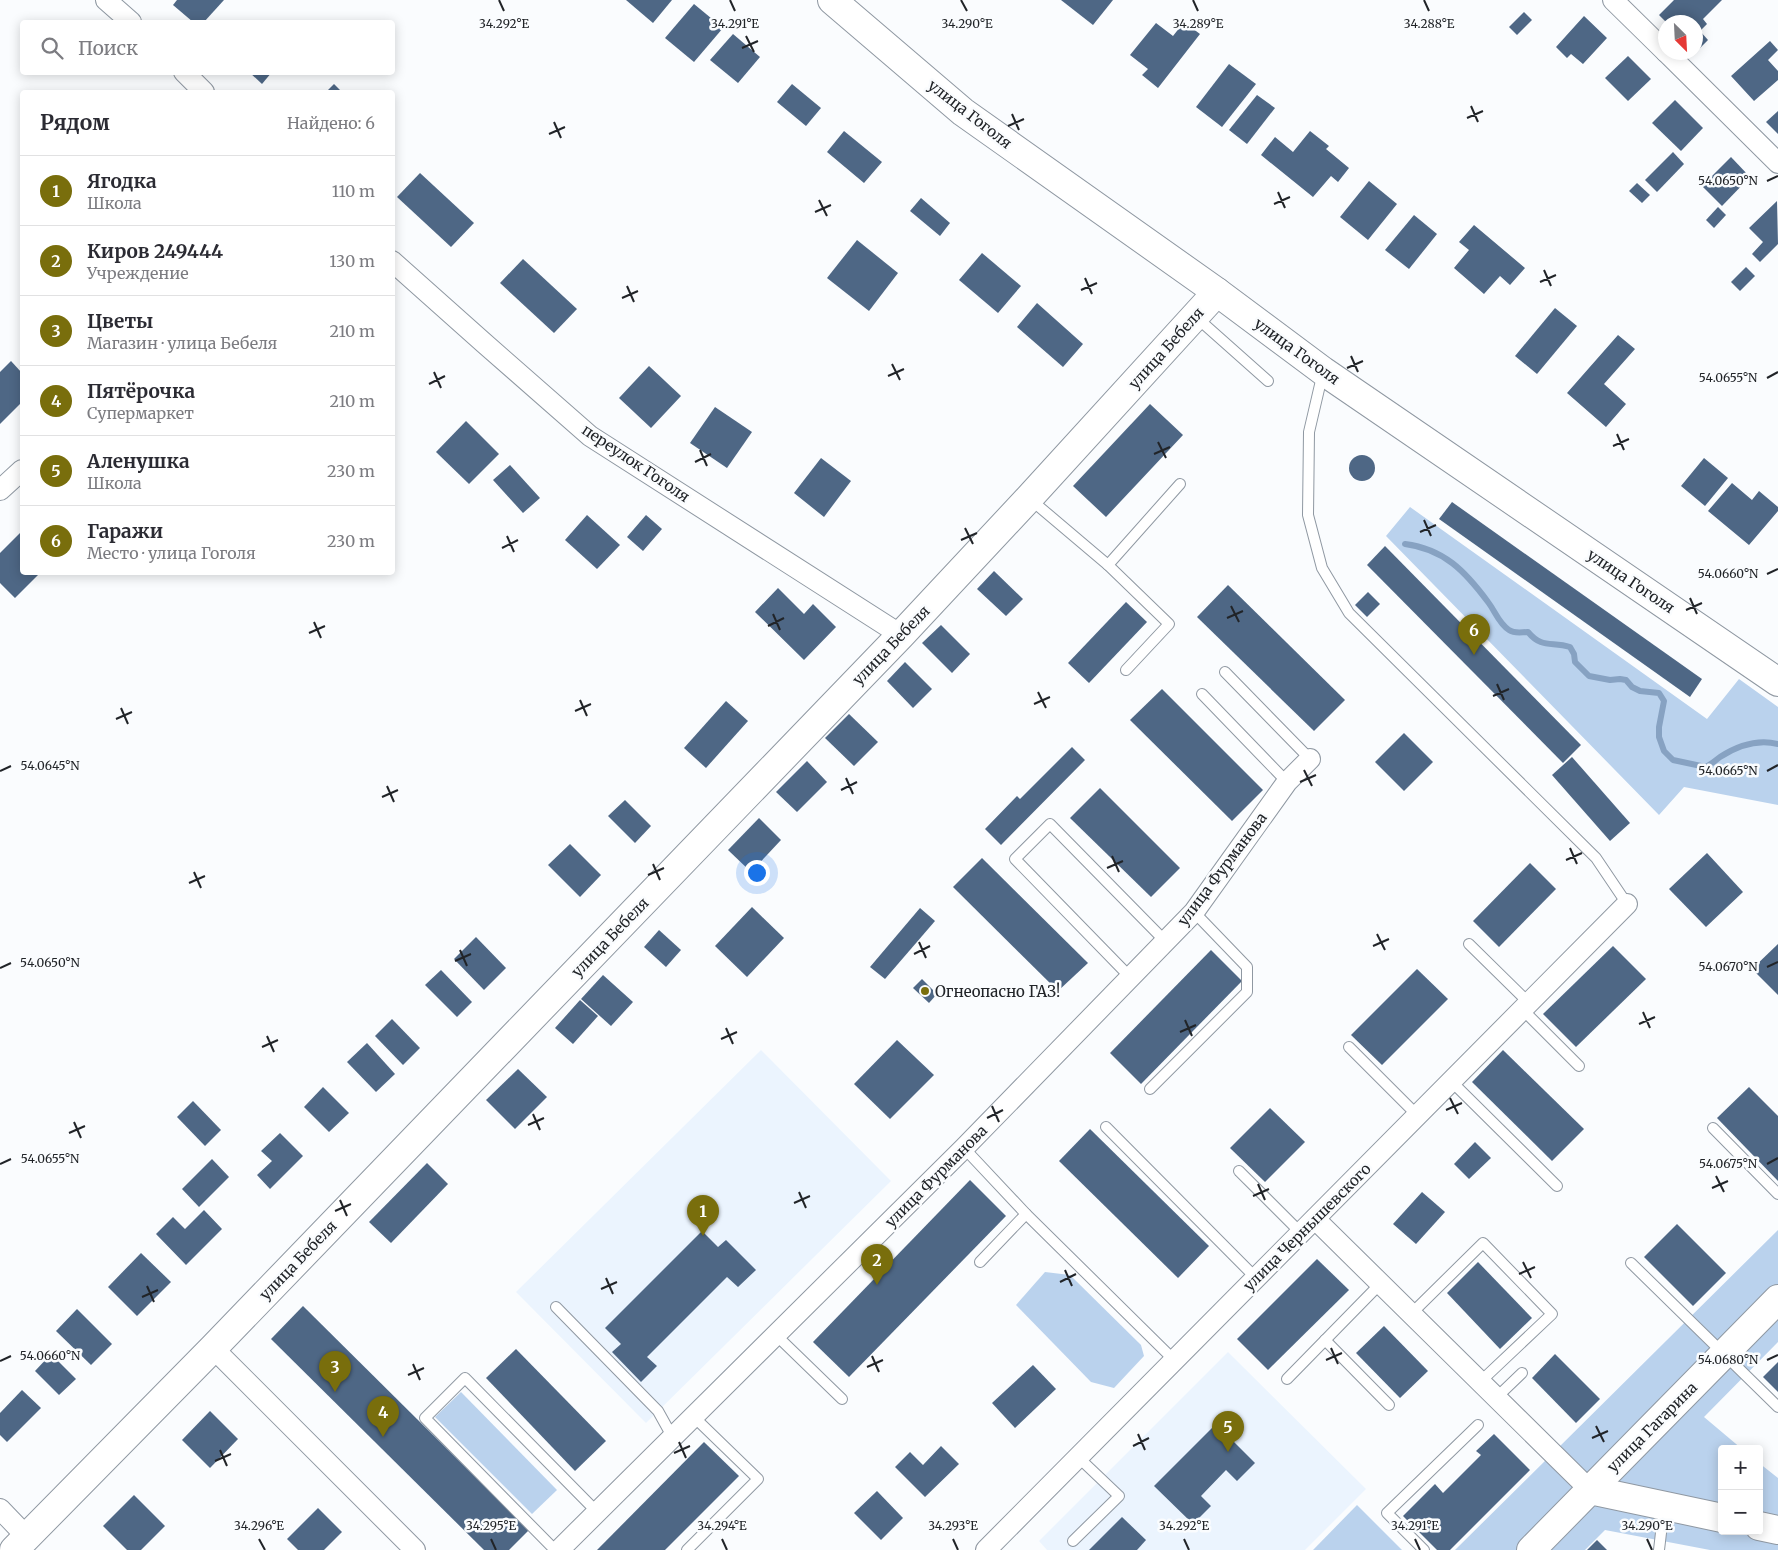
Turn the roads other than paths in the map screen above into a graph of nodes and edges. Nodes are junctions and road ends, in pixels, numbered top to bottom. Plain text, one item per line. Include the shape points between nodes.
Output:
1 (106, 0) edge
2 (832, 0) edge
3 (1613, 0) edge
4 (130, 20) edge
5 (1658, 44) edge
6 (1674, 60) edge
7 (187, 75) edge
8 (202, 90) edge
9 (1778, 163) edge
10 (395, 264) edge
11 (1217, 292) junction
12 (1195, 316) junction
13 (1323, 371) junction
14 (1268, 381) dead end
15 (20, 472) edge
16 (1180, 484) dead end
17 (0, 490) edge
18 (1029, 498) junction
19 (1108, 565) junction
20 (901, 635) junction
21 (1126, 670) dead end
22 (1225, 672) dead end
23 (1778, 682) edge
24 (1202, 694) dead end
25 (1310, 759) joint
26 (1287, 782) junction
27 (1627, 904) joint
28 (1194, 912) junction
29 (1165, 941) junction
30 (1470, 944) dead end
31 (1130, 977) junction
32 (1526, 1006) junction
33 (1349, 1047) dead end
34 (1580, 1066) dead end
35 (1451, 1081) junction
36 (1150, 1089) dead end
37 (1417, 1115) junction
38 (1106, 1127) dead end
39 (1713, 1128) dead end
40 (964, 1148) junction
41 (1239, 1171) dead end
42 (1557, 1186) dead end
43 (1778, 1194) edge
44 (1026, 1214) junction
45 (1308, 1226) junction
46 (980, 1262) dead end
47 (1631, 1263) dead end
48 (1256, 1278) junction
49 (1380, 1284) junction
50 (1778, 1299) edge
51 (556, 1307) dead end
52 (1411, 1314) junction
53 (777, 1336) junction
54 (1325, 1340) junction
55 (213, 1348) junction
56 (1724, 1354) junction
57 (1174, 1360) junction
58 (1522, 1373) dead end
59 (1287, 1378) dead end
60 (1480, 1382) junction
61 (1496, 1398) junction
62 (842, 1399) dead end
63 (1389, 1405) dead end
64 (1778, 1407) edge
65 (694, 1417) junction
66 (1478, 1425) dead end
67 (673, 1438) junction
68 (1078, 1457) junction
69 (1590, 1490) junction
70 (1664, 1506) junction
71 (0, 1509) edge
72 (597, 1512) junction
73 (1718, 1517) edge
74 (1763, 1527) edge
75 (1778, 1530) edge
76 (1074, 1541) dead end
77 (21, 1544) edge
78 (413, 1549) edge
79 (557, 1550) edge
80 (686, 1550) edge
81 (986, 1550) edge
82 (1424, 1550) edge
83 (1530, 1550) edge
84 (1659, 1550) edge

1 - 4 street
2 - 11 street, улица Гоголя via 963,112
3 - 5 street
6 - 9 street
7 - 8 street
10 - 20 street, переулок Гоголя via 590,436
11 - 12 street, улица Бебеля
11 - 13 street, улица Гоголя
12 - 14 lane
12 - 18 street, улица Бебеля
13 - 23 street, улица Гоголя
13 - 27 lane via 1309,432 1308,515 1322,568 1348,613 1596,858
15 - 17 street
16 - 19 lane
18 - 19 lane
18 - 20 street, улица Бебеля
19 - 21 lane via 1169,624
20 - 55 street, улица Бебеля
22 - 25 lane
24 - 26 lane
25 - 26 street, улица Фурманова
26 - 28 street, улица Фурманова
27 - 32 street, улица Чернышевского
28 - 29 street, улица Фурманова
28 - 36 lane via 1246,967 1248,992
29 - 31 street, улица Фурманова
29 - 31 lane via 1050,824 1015,859
30 - 32 lane
31 - 40 street, улица Фурманова
32 - 34 lane
32 - 35 street, улица Чернышевского
33 - 37 lane
35 - 37 street, улица Чернышевского
35 - 42 lane
37 - 45 street, улица Чернышевского
38 - 48 lane
39 - 43 lane
40 - 44 lane
40 - 53 street, улица Фурманова
41 - 45 lane
44 - 46 lane
44 - 57 lane
45 - 48 street, улица Чернышевского
45 - 49 street
47 - 56 lane
48 - 57 street, улица Чернышевского
49 - 52 street
49 - 54 lane
50 - 56 street, улица Гагарина
51 - 67 lane via 658,1411
52 - 60 street
52 - 60 lane via 1483,1243 1552,1314
53 - 62 lane
53 - 65 street, улица Фурманова
54 - 59 lane
54 - 63 lane
55 - 77 street, улица Бебеля
55 - 78 street
56 - 64 lane
56 - 69 street, улица Гагарина
57 - 68 street, улица Чернышевского
58 - 61 lane
60 - 61 street
61 - 69 street
65 - 67 street, улица Фурманова
65 - 80 lane via 758,1479
66 - 82 lane via 1387,1513
67 - 72 street, улица Фурманова
68 - 76 lane via 1118,1496
68 - 81 street, улица Чернышевского
69 - 70 street, улица Гагарина
69 - 83 street, улица Гагарина
70 - 73 street, улица Гагарина
70 - 84 lane
71 - 77 street
72 - 79 street, улица Фурманова
72 - 79 lane via 465,1378 425,1418
74 - 75 street

